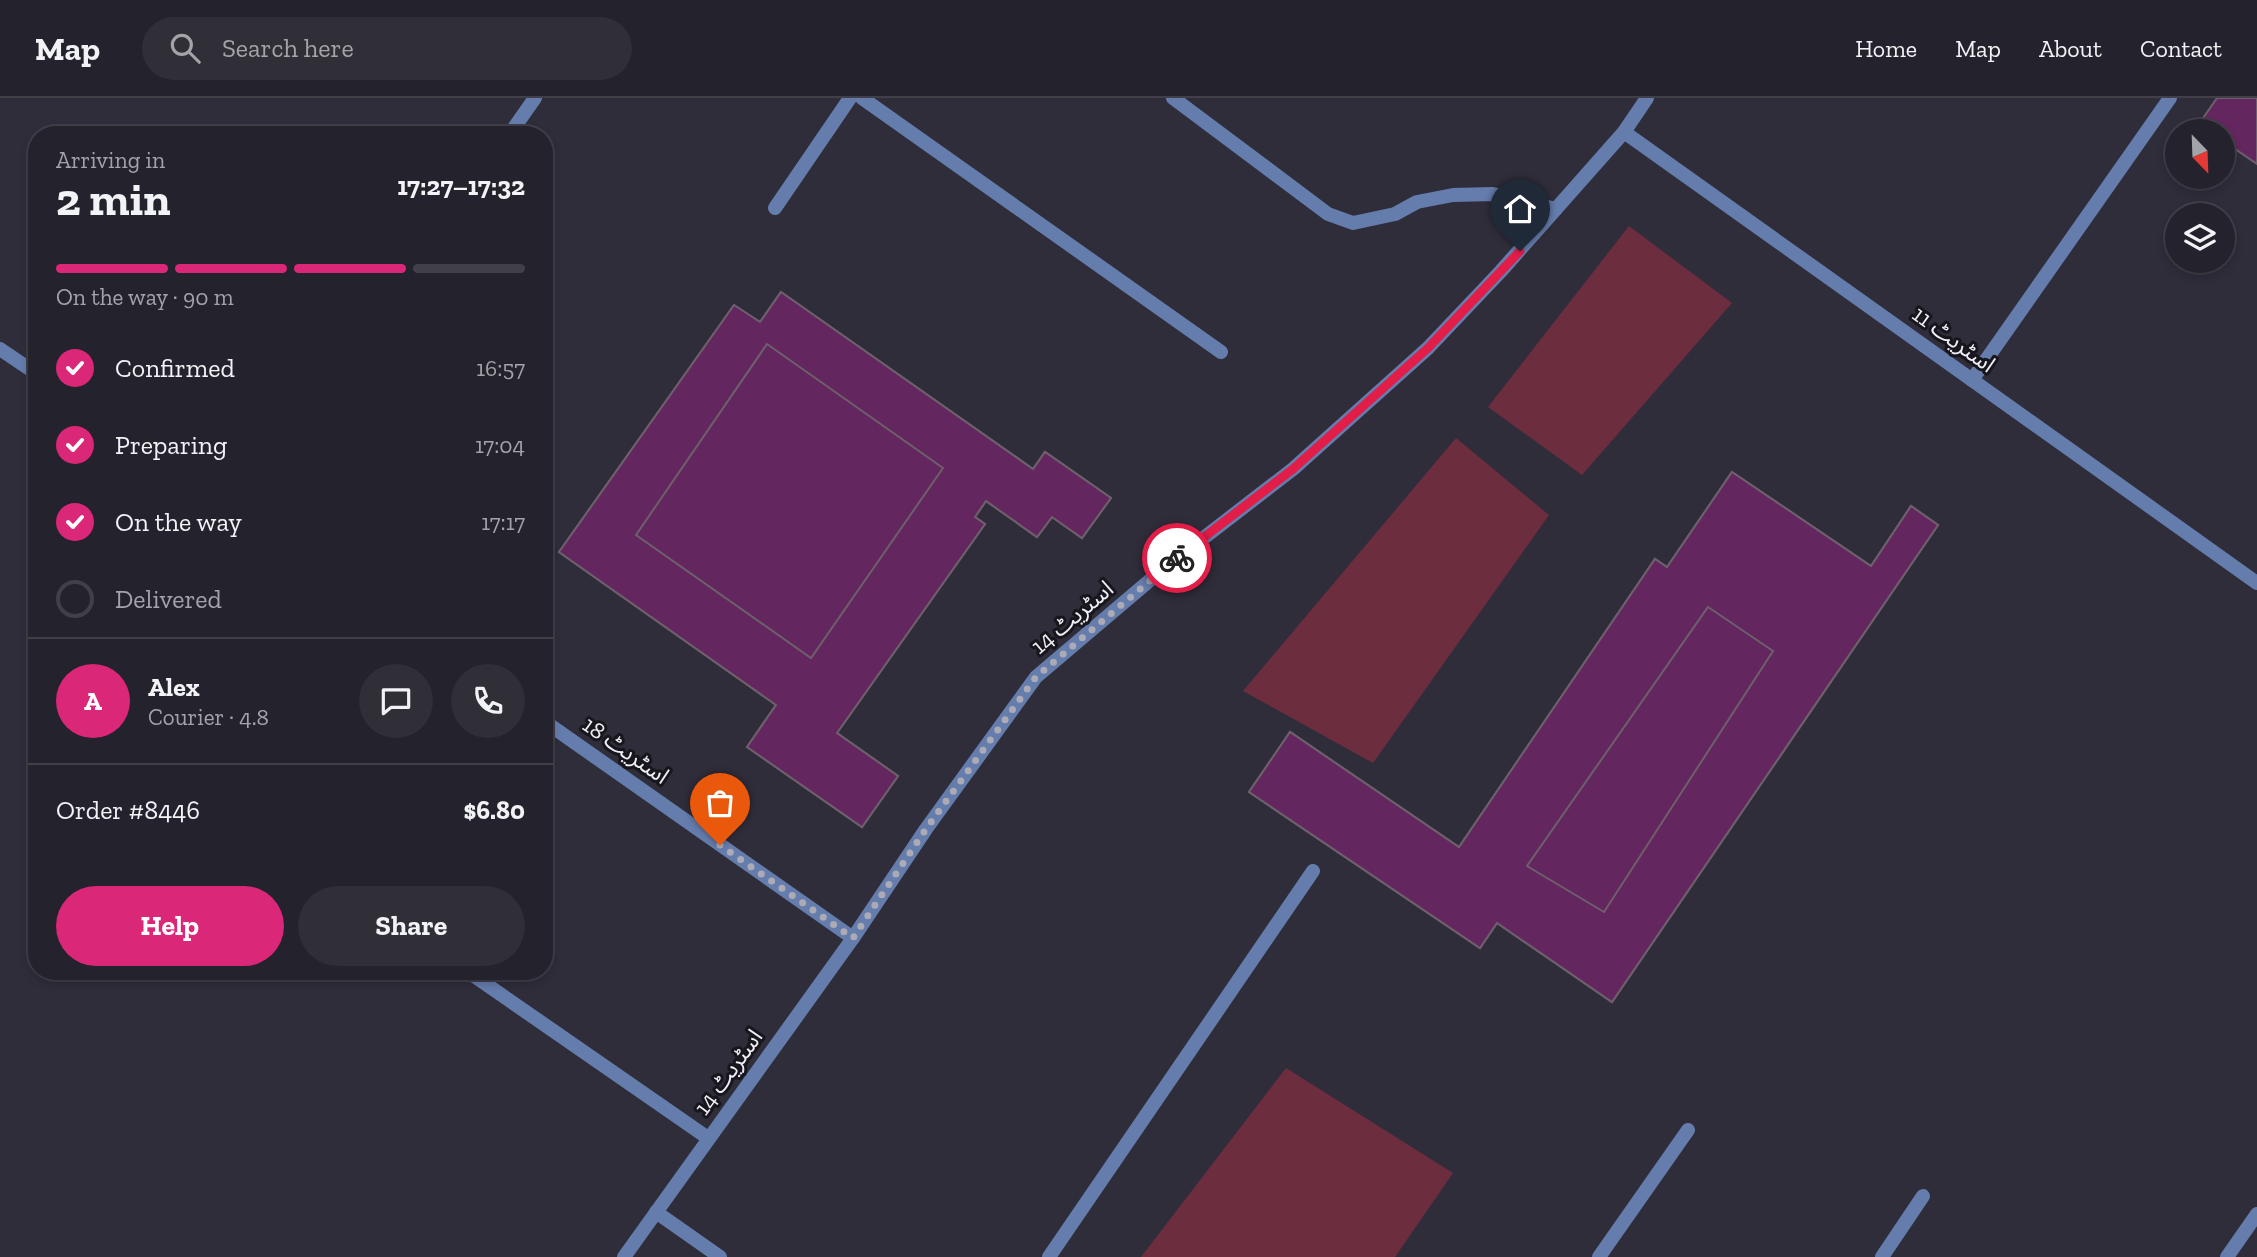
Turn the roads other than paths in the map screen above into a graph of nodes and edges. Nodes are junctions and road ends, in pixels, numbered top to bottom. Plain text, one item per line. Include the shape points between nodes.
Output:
1 (534, 98) edge
2 (850, 98) edge
3 (862, 98) edge
4 (1173, 98) edge
5 (1647, 98) edge
6 (2171, 98) edge
7 (515, 126) edge
8 (1624, 132) junction
9 (775, 208) dead end
10 (1556, 209) junction
11 (0, 349) edge
12 (1221, 352) dead end
13 (28, 367) edge
14 (1972, 380) junction
15 (2257, 583) edge
16 (553, 727) edge
17 (1313, 871) dead end
18 (853, 938) junction
19 (480, 980) edge
20 (1688, 1130) dead end
21 (708, 1138) junction
22 (1923, 1196) dead end
23 (656, 1212) junction
24 (2257, 1214) edge
25 (624, 1257) edge
26 (720, 1257) edge
27 (1049, 1257) edge
28 (1599, 1257) edge
29 (1882, 1257) edge
30 (2227, 1257) edge

1 - 7 street
2 - 9 street
3 - 12 street
4 - 10 street via 1328,214 1353,223 1453,195 1493,194
5 - 8 street, اسٹریٹ 14
6 - 14 street
8 - 10 street, اسٹریٹ 14
8 - 14 street, اسٹریٹ 11
10 - 18 street, اسٹریٹ 14 via 1428,348 1293,469 1162,570 1036,677
11 - 13 street
14 - 15 street, اسٹریٹ 11
16 - 18 street, اسٹریٹ 18
17 - 27 street
18 - 21 street, اسٹریٹ 14
19 - 21 street
20 - 28 street
21 - 23 street, اسٹریٹ 14
22 - 29 street
23 - 25 street, اسٹریٹ 14
23 - 26 street
24 - 30 street

